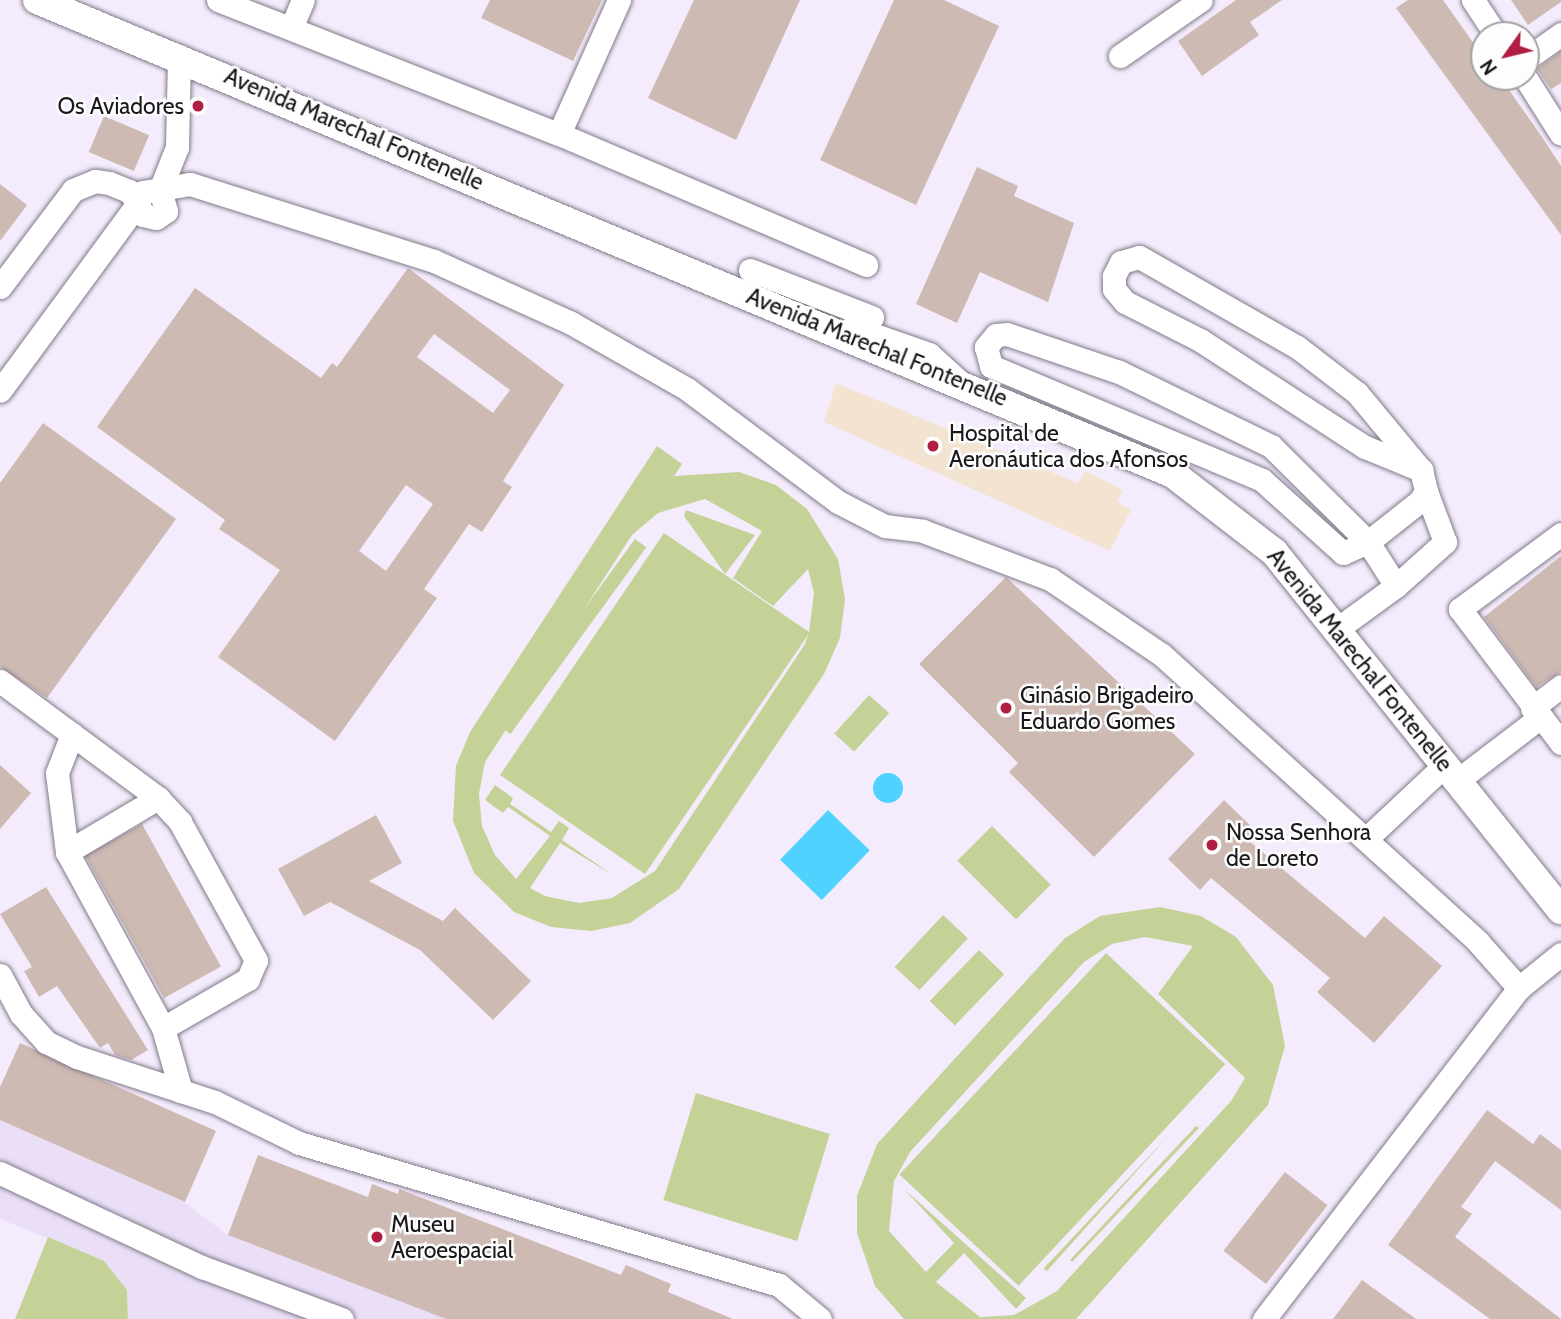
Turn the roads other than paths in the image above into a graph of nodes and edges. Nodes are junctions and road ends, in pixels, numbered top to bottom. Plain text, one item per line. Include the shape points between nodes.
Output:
1 (37, 0) edge
2 (218, 0) edge
3 (303, 0) edge
4 (619, 0) edge
5 (1201, 0) edge
6 (1473, 0) edge
7 (1487, 21) edge
8 (290, 29) junction
9 (1561, 34) edge
10 (1540, 49) edge
11 (178, 56) junction
12 (1120, 56) dead end
13 (1534, 91) edge
14 (559, 134) junction
15 (1561, 134) edge
16 (163, 200) junction
17 (138, 203) junction
18 (866, 265) dead end
19 (750, 270) dead end
20 (0, 287) edge
21 (855, 322) junction
22 (1, 388) edge
23 (1423, 480) junction
24 (1561, 534) edge
25 (1368, 542) junction
26 (1396, 586) junction
27 (1337, 629) junction
28 (0, 681) edge
29 (1561, 686) edge
30 (1535, 713) junction
31 (72, 734) junction
32 (1561, 742) edge
33 (1452, 773) junction
34 (158, 798) junction
35 (1366, 839) junction
36 (67, 852) junction
37 (1561, 911) edge
38 (1561, 954) edge
39 (0, 975) edge
40 (1519, 988) junction
41 (163, 1028) junction
42 (181, 1091) junction
43 (0, 1173) edge
44 (342, 1319) edge
45 (820, 1319) edge
46 (1264, 1319) edge

1 - 11 main road, Avenida Marechal Fontenelle
2 - 8 street
3 - 8 street
4 - 14 street
5 - 12 street
6 - 7 street
8 - 14 street
9 - 10 street
11 - 16 street via 177,147
11 - 21 main road, Avenida Marechal Fontenelle
13 - 15 street
14 - 18 street
16 - 17 street via 143,192
16 - 35 street via 190,184 434,261 571,323 687,389 838,502 885,526 923,531 1050,579 1154,648
17 - 20 street via 130,191 109,183 94,181 73,190
17 - 22 street
19 - 21 street
21 - 27 main road, Avenida Marechal Fontenelle via 960,382 1173,474 1274,552
23 - 23 street via 1357,393 1297,347 1175,272 1139,257 1121,262 1114,289 1125,302 1200,340
23 - 25 street via 1410,512
23 - 26 street via 1445,542
24 - 30 street via 1460,609
25 - 25 street via 1311,481 1245,430 1119,372 1007,334 996,335 986,347 991,366 1262,480 1343,553
25 - 26 street
26 - 27 street
27 - 33 main road, Avenida Marechal Fontenelle
28 - 31 street
29 - 30 street
30 - 32 street
30 - 33 street
31 - 34 street
31 - 36 street via 57,773
33 - 35 street
33 - 37 main road, Avenida Marechal Fontenelle
34 - 36 street
34 - 41 street via 180,822 256,960 248,979
35 - 40 street
36 - 41 street
38 - 40 street
39 - 42 street via 21,1014 46,1042
40 - 46 street
41 - 42 street
42 - 45 street via 299,1143 779,1285
43 - 44 street via 202,1267

